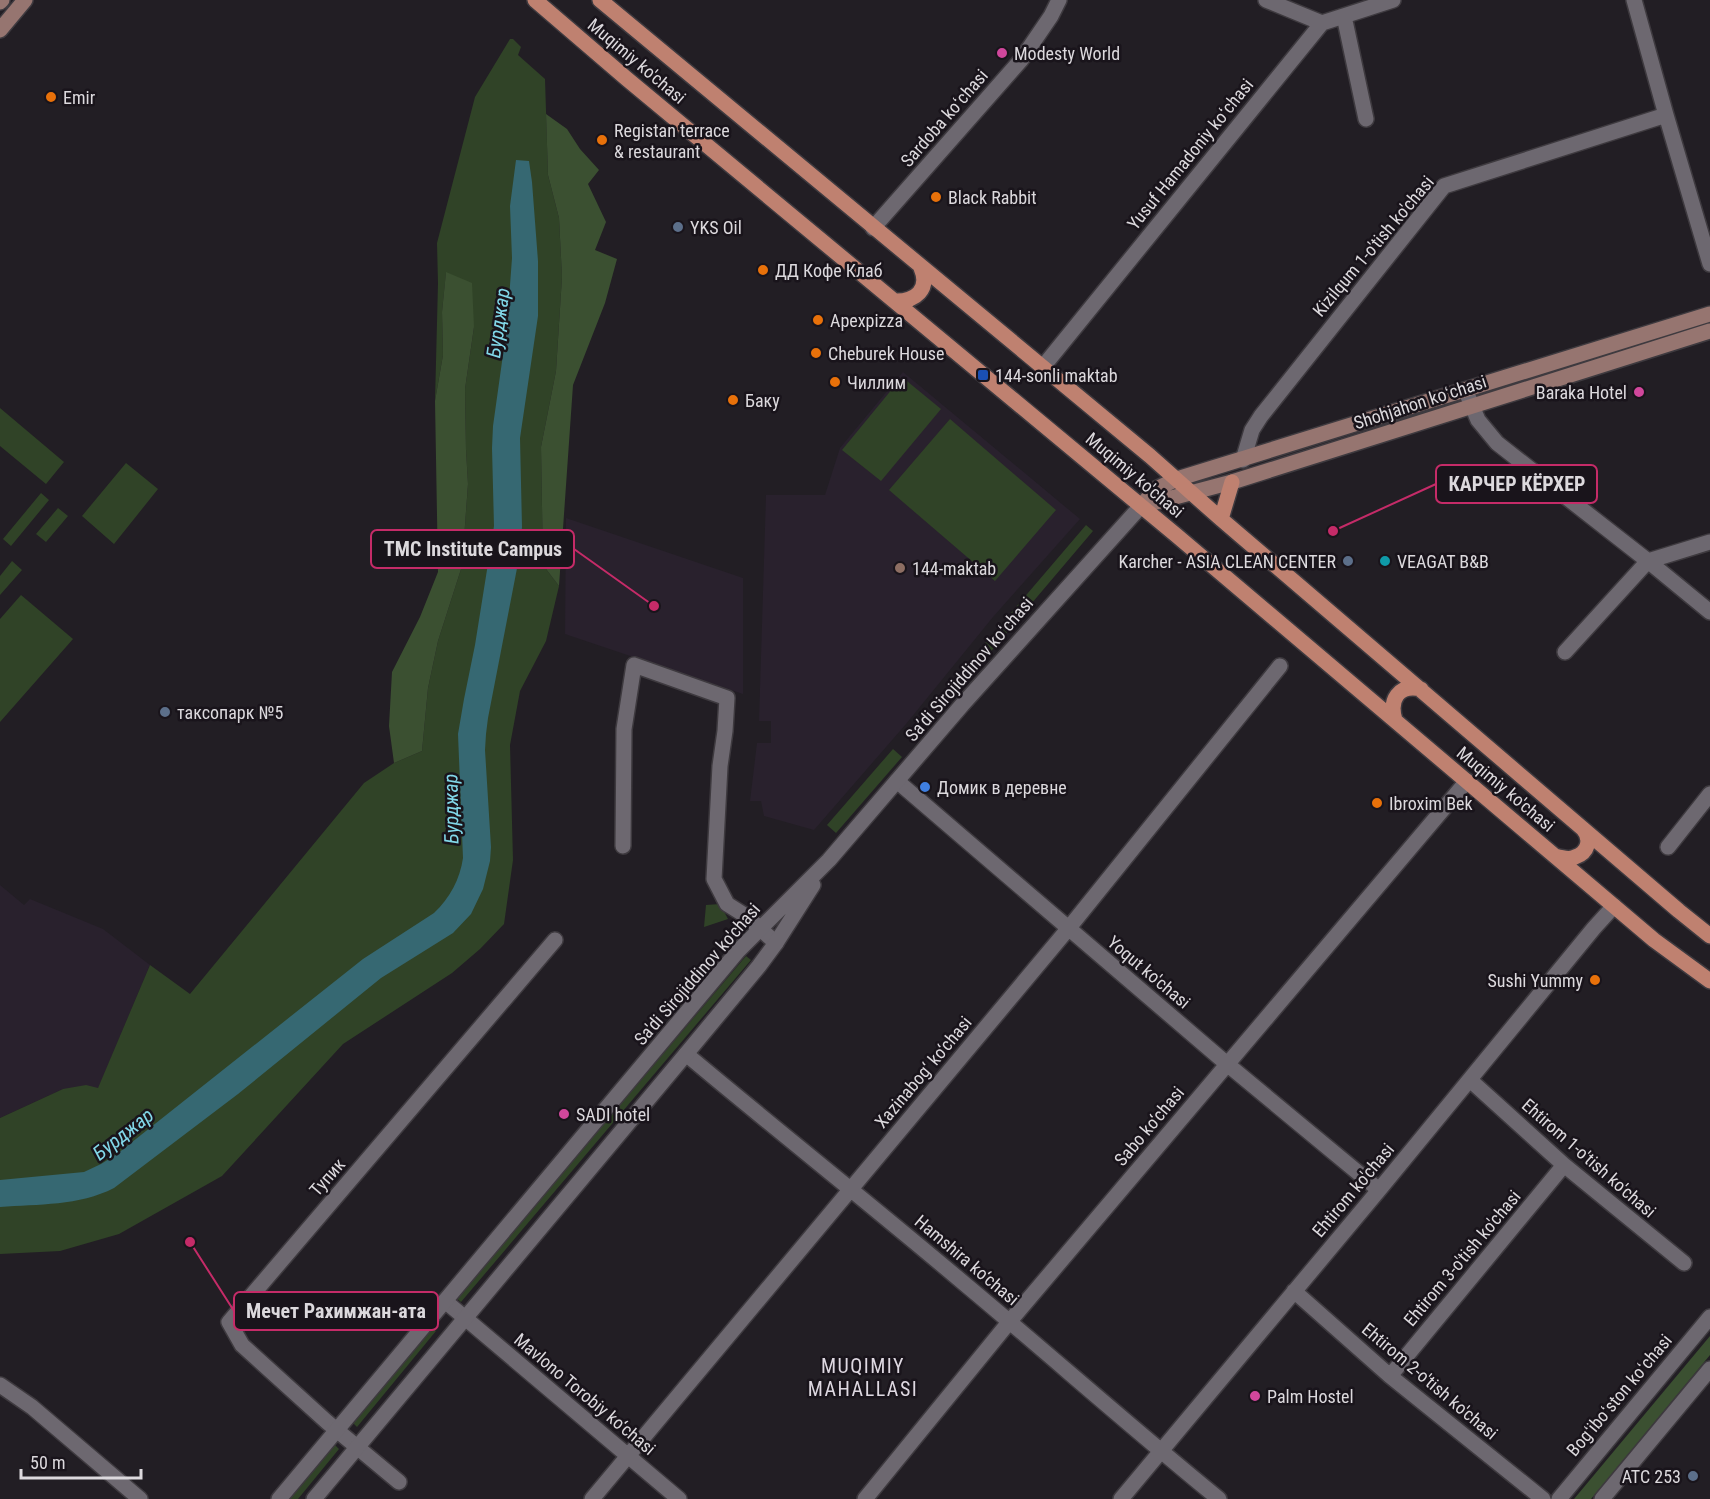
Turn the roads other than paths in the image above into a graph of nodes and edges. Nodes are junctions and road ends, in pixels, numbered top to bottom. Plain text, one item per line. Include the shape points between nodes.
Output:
1 (25, 0) edge
2 (535, 0) edge
3 (1059, 0) edge
4 (1266, 0) edge
5 (1393, 0) edge
6 (1634, 0) edge
7 (602, 2) edge
8 (551, 7) edge
9 (1344, 16) junction
10 (1322, 23) junction
11 (0, 30) edge
12 (1666, 115) junction
13 (1366, 118) dead end
14 (873, 228) junction
15 (1710, 264) edge
16 (921, 268) junction
17 (894, 301) junction
18 (1710, 314) edge
19 (1710, 330) edge
20 (1042, 368) junction
21 (1466, 390) junction
22 (1472, 406) junction
23 (1243, 460) junction
24 (1162, 466) junction
25 (1177, 479) junction
26 (1232, 482) junction
27 (1156, 489) junction
28 (1192, 493) junction
29 (1141, 506) junction
30 (1221, 519) junction
31 (1710, 542) edge
32 (1648, 561) junction
33 (1710, 612) edge
34 (1565, 652) dead end
35 (1280, 666) dead end
36 (1421, 689) junction
37 (1395, 720) junction
38 (897, 781) junction
39 (1467, 781) junction
40 (1710, 794) edge
41 (1583, 829) junction
42 (622, 846) dead end
43 (1668, 847) dead end
44 (1555, 856) junction
45 (829, 860) junction
46 (1614, 906) junction
47 (761, 928) junction
48 (1068, 929) junction
49 (1710, 936) edge
50 (555, 940) dead end
51 (776, 943) junction
52 (1685, 964) junction
53 (1710, 981) edge
54 (1710, 990) edge
55 (686, 1054) junction
56 (1227, 1064) junction
57 (1470, 1080) junction
58 (1564, 1165) junction
59 (851, 1189) junction
60 (1379, 1190) junction
61 (1684, 1263) dead end
62 (1294, 1291) junction
63 (445, 1301) junction
64 (1710, 1317) edge
65 (465, 1318) junction
66 (1010, 1321) junction
67 (1710, 1369) edge
68 (1390, 1376) junction
69 (0, 1385) edge
70 (337, 1431) junction
71 (357, 1448) junction
72 (1160, 1451) junction
73 (627, 1456) junction
74 (399, 1482) dead end
75 (140, 1499) edge
76 (279, 1499) edge
77 (314, 1499) edge
78 (592, 1499) edge
79 (679, 1499) edge
80 (865, 1499) edge
81 (1121, 1499) edge
82 (1219, 1499) edge
83 (1543, 1499) edge
84 (1559, 1499) edge
85 (1602, 1499) edge

1 - 11 main road
2 - 8 main road, Muqimiy ko'chasi
3 - 14 street, Sardoba koʻchasi via 1021,60
4 - 10 street
5 - 9 street
6 - 12 street
7 - 14 main road, Muqimiy ko'chasi
8 - 17 main road, Muqimiy ko'chasi via 577,36
9 - 10 street
9 - 13 street
10 - 20 street, Yusuf Hamadoniy koʻchasi
12 - 15 street
12 - 23 street, Kizilqum 1-o'tish ko'chasi via 1444,186 1261,416 1252,430
14 - 16 main road, Muqimiy ko'chasi
16 - 17 main road via 924,282 919,293 908,300
16 - 20 main road, Muqimiy ko'chasi
17 - 29 main road, Muqimiy ko'chasi
18 - 21 main road, Shohjahon koʻchasi
19 - 22 main road, Shohjahon koʻchasi
20 - 24 main road, Muqimiy ko'chasi
21 - 22 street
21 - 23 main road, Shohjahon koʻchasi
22 - 26 main road, Shohjahon koʻchasi
22 - 32 street via 1497,443
23 - 25 main road, Shohjahon koʻchasi
24 - 25 main road, Muqimiy ko'chasi
24 - 27 main road
25 - 27 main road, Shohjahon koʻchasi
25 - 28 main road, Muqimiy ko'chasi
26 - 28 main road, Shohjahon koʻchasi
26 - 30 main road
27 - 29 main road
28 - 29 main road, Shohjahon koʻchasi
28 - 30 main road, Muqimiy ko'chasi
29 - 37 main road, Muqimiy ko'chasi
29 - 38 street, Saʼdi Sirojiddinov koʻchasi
30 - 36 main road, Muqimiy ko'chasi
31 - 32 street
32 - 33 street
32 - 34 street
35 - 48 street, Xazinabog‘ ko‘chasi
36 - 37 main road via 1408,689 1397,695 1392,707
36 - 41 main road, Muqimiy ko'chasi
37 - 39 main road, Muqimiy ko'chasi
38 - 45 street, Saʼdi Sirojiddinov koʻchasi
38 - 48 street, Yoqut ko'chasi
39 - 44 main road, Muqimiy ko'chasi
39 - 56 street, Sabo ko‘chasi
40 - 43 street
41 - 44 main road via 1588,836 1584,852 1574,858
41 - 49 main road, Muqimiy ko'chasi
42 - 47 street via 624,729 634,665 727,698 714,879 727,904
44 - 46 main road, Muqimiy ko'chasi
45 - 47 street, Sa'di Sirojiddinov ko'chasi
45 - 51 street, Sa'di Sirojiddinov ko'chasi
46 - 52 main road, Muqimiy ko'chasi
46 - 57 street, Ehtirom ko'chasi
47 - 51 street
47 - 63 street, Sa'di Sirojiddinov ko'chasi
48 - 56 street, Yoqut ko'chasi
48 - 59 street, Xazinabog‘ ko‘chasi
50 - 70 street, Тупик via 229,1322 242,1345
51 - 55 street, Sa'di Sirojiddinov ko'chasi
52 - 53 main road, Muqimiy ko'chasi
52 - 54 main road
55 - 59 street, Hamshira ko‘chasi
55 - 65 street, Sa'di Sirojiddinov ko'chasi
56 - 60 street, Yoqut ko'chasi
56 - 66 street, Sabo ko‘chasi
57 - 58 street, Ehtirom 1-o'tish ko'chasi
57 - 60 street, Ehtirom ko'chasi
58 - 61 street, Ehtirom 1-o'tish ko'chasi
58 - 68 street, Ehtirom 3-o'tish ko'chasi
59 - 66 street, Hamshira ko‘chasi
59 - 73 street, Xazinabog‘ ko‘chasi
60 - 62 street, Ehtirom ko'chasi
62 - 68 street, Ehtirom 2-o'tish ko'chasi
62 - 72 street, Ehtirom ko'chasi
63 - 65 street, Mavlono Torobiy ko‘chasi
63 - 70 street, Sa'di Sirojiddinov ko'chasi
64 - 84 street, Bogʻiboʻston koʻchasi
65 - 71 street, Sa'di Sirojiddinov ko'chasi
65 - 73 street, Mavlono Torobiy ko‘chasi
66 - 72 street, Hamshira ko‘chasi
66 - 80 street, Sabo ko‘chasi
67 - 85 street
68 - 83 street, Ehtirom 2-o'tish ko'chasi
69 - 75 street via 32,1407
70 - 71 street
70 - 76 street, Sa'di Sirojiddinov ko'chasi
71 - 74 street
71 - 77 street, Sa'di Sirojiddinov ko'chasi
72 - 81 street, Ehtirom ko'chasi
72 - 82 street, Hamshira ko‘chasi
73 - 78 street, Xazinabog‘ ko‘chasi
73 - 79 street, Mavlono Torobiy ko‘chasi

